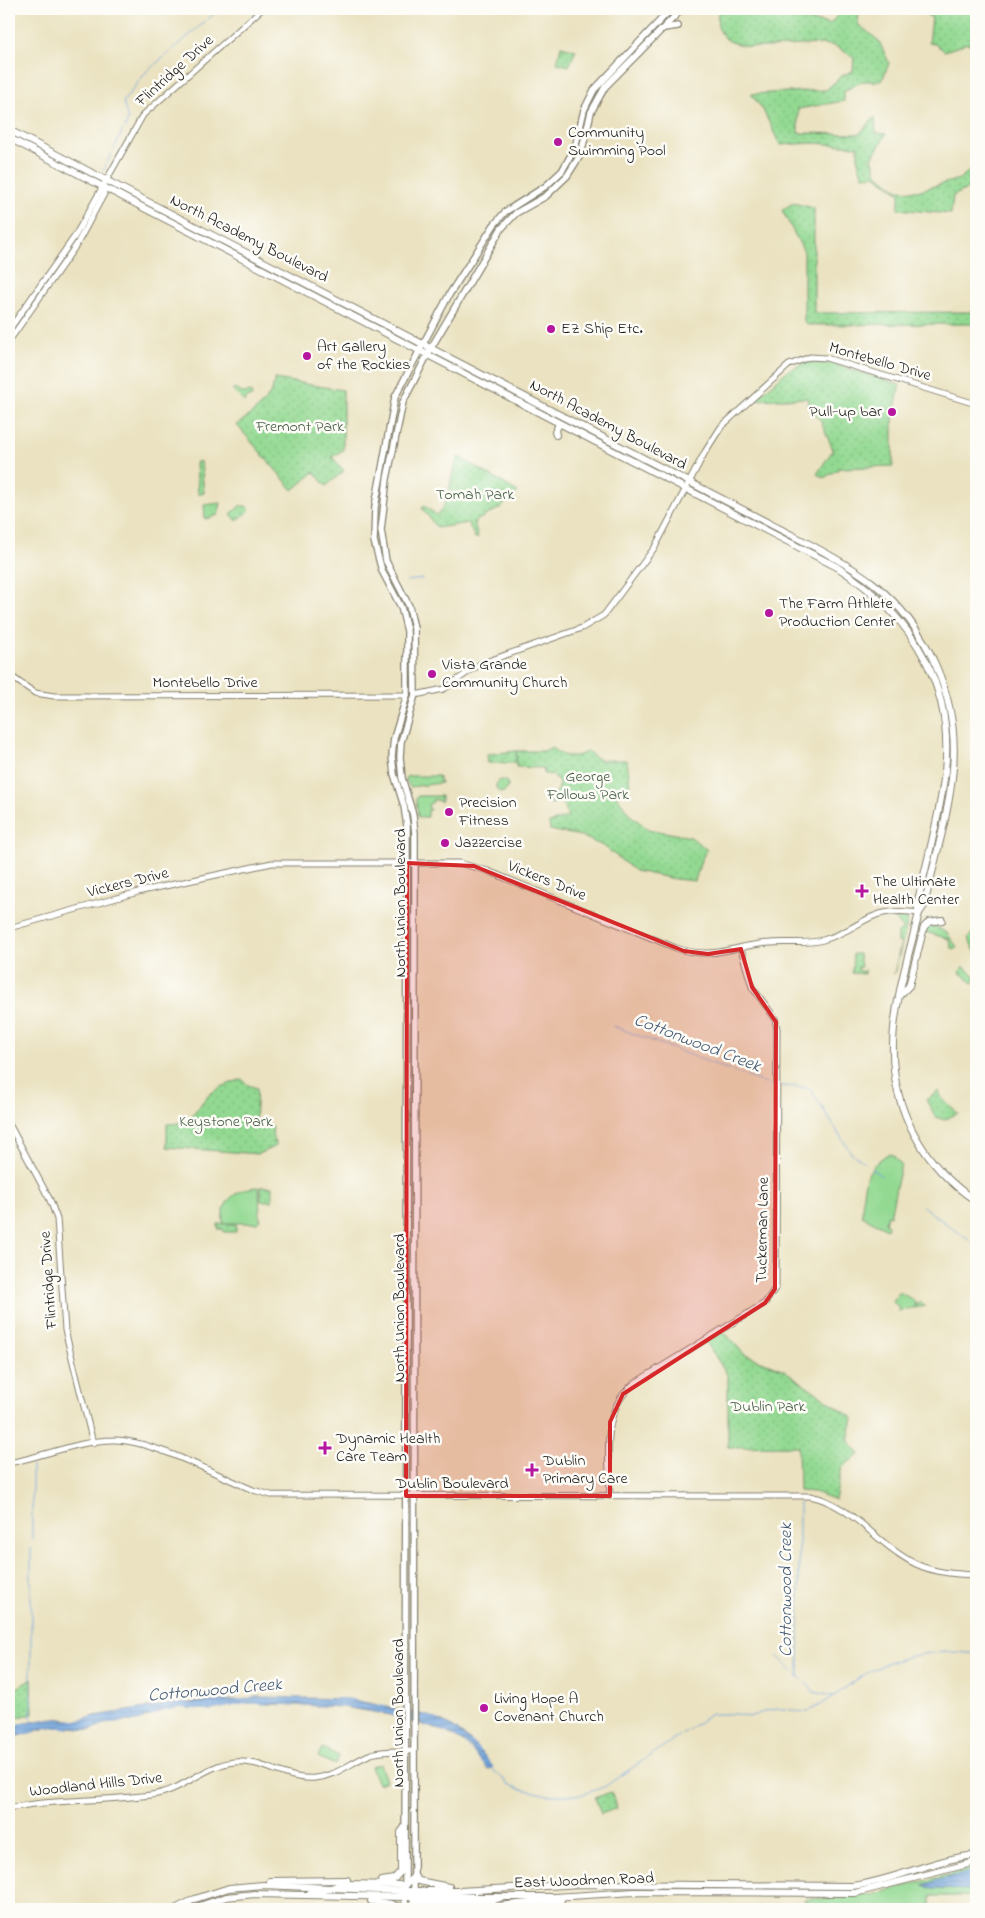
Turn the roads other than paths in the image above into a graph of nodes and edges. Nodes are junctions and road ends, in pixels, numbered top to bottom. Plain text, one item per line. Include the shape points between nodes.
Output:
1 (262, 9) edge
2 (672, 9) edge
3 (682, 9) edge
4 (672, 18) junction
5 (678, 26) dead end
6 (662, 28) junction
7 (9, 130) edge
8 (9, 138) edge
9 (105, 184) junction
10 (9, 330) edge
11 (9, 341) edge
12 (422, 343) junction
13 (431, 348) junction
14 (418, 351) junction
15 (427, 356) junction
16 (976, 404) edge
17 (687, 485) junction
18 (9, 674) edge
19 (407, 695) junction
20 (415, 695) junction
21 (943, 714) junction
22 (953, 768) junction
23 (394, 774) junction
24 (408, 795) junction
25 (935, 825) junction
26 (934, 860) junction
27 (407, 863) junction
28 (414, 863) junction
29 (919, 913) junction
30 (942, 920) dead end
31 (9, 928) edge
32 (406, 928) junction
33 (741, 949) junction
34 (415, 956) junction
35 (901, 994) junction
36 (9, 1124) edge
37 (976, 1201) edge
38 (93, 1443) junction
39 (9, 1463) edge
40 (406, 1496) junction
41 (414, 1496) junction
42 (610, 1496) junction
43 (976, 1575) edge
44 (404, 1751) junction
45 (412, 1751) junction
46 (9, 1808) edge
47 (405, 1826) junction
48 (976, 1855) edge
49 (976, 1862) edge
50 (414, 1876) junction
51 (868, 1883) junction
52 (595, 1884) junction
53 (638, 1885) junction
54 (245, 1886) junction
55 (719, 1886) junction
56 (330, 1888) junction
57 (484, 1889) junction
58 (404, 1891) junction
59 (726, 1893) junction
60 (590, 1894) junction
61 (801, 1894) junction
62 (230, 1896) junction
63 (562, 1896) junction
64 (332, 1897) junction
65 (503, 1897) junction
66 (414, 1900) edge
67 (175, 1909) edge
68 (191, 1909) edge
69 (405, 1909) edge
70 (423, 1909) edge

1 - 9 street, Flintridge Drive via 147,110
2 - 4 main road
2 - 12 main road, North Union Boulevard via 600,82 587,102 575,148 567,164 546,186 515,204 500,218 449,295
3 - 4 main road, North Union Boulevard
4 - 6 main road, North Union Boulevard
5 - 6 main road
6 - 13 main road, North Union Boulevard via 600,94 581,154 568,176 553,190 516,213 500,229
7 - 9 highway, North Academy Boulevard
8 - 9 highway, North Academy Boulevard
9 - 10 street, Flintridge Drive via 98,191 75,236
9 - 11 street, Flintridge Drive via 104,194 77,244
9 - 12 highway, North Academy Boulevard
9 - 14 highway, North Academy Boulevard
12 - 13 highway, North Academy Boulevard
12 - 14 main road, North Union Boulevard
13 - 15 main road, North Union Boulevard
13 - 17 highway, North Academy Boulevard
14 - 15 highway, North Academy Boulevard
14 - 19 main road, North Union Boulevard via 395,397 374,526 378,560 405,618
15 - 17 highway, North Academy Boulevard
15 - 20 main road, North Union Boulevard via 401,410 381,521 386,561 412,617
16 - 17 street, Montebello Drive via 830,359 805,358 784,368 721,427
17 - 20 street, Montebello Drive via 652,551 597,621 480,664 444,689
17 - 21 highway, North Academy Boulevard via 837,567 875,594 902,622 922,653
17 - 22 highway, North Academy Boulevard via 851,567 900,608 923,640 942,681 952,722
18 - 19 street, Montebello Drive via 35,693 54,696
19 - 23 main road, North Union Boulevard via 394,738
20 - 24 main road, North Union Boulevard via 400,750 401,772
21 - 22 highway via 948,722 950,764
21 - 25 highway, North Academy Boulevard via 944,785
22 - 26 highway, North Academy Boulevard
23 - 24 main road via 403,794
23 - 27 main road, North Union Boulevard via 406,814
24 - 28 main road, North Union Boulevard via 414,822
25 - 26 main road
25 - 29 highway, North Academy Boulevard via 917,905
26 - 29 highway, North Academy Boulevard via 924,906
27 - 28 street, Vickers Drive
27 - 31 street, Vickers Drive via 272,863 142,891
27 - 32 main road, North Union Boulevard
28 - 33 street, Vickers Drive via 474,866 684,951 708,954
28 - 34 main road, North Union Boulevard
29 - 33 street, Vickers Drive via 885,911 823,940 769,943
29 - 35 highway, North Academy Boulevard
30 - 35 highway via 924,927 909,986
32 - 34 main road via 410,935 410,951
32 - 40 main road, North Union Boulevard
33 - 42 street, Tuckerman Lane via 752,987 774,1018 777,1029 776,1287 764,1303 635,1383 623,1394 610,1422
34 - 41 main road, North Union Boulevard
35 - 37 highway, North Academy Boulevard via 893,1042 893,1067 900,1103 932,1163
36 - 38 street, Flintridge Drive via 50,1200 56,1219 65,1330
38 - 39 street, Dublin Boulevard
38 - 40 street, Dublin Boulevard via 120,1440 145,1444 266,1494
40 - 41 street, Dublin Boulevard
40 - 44 main road, North Union Boulevard
41 - 42 street, Dublin Boulevard
41 - 45 main road, North Union Boulevard
42 - 43 street, Dublin Boulevard via 813,1496 840,1507 915,1564 938,1572
44 - 45 street, Woodland Hills Drive
44 - 46 street, Woodland Hills Drive via 372,1754 321,1778 296,1777 256,1764 235,1762 178,1788 156,1794
44 - 47 main road, North Union Boulevard
45 - 50 main road, North Union Boulevard
47 - 54 highway via 401,1832 401,1871 393,1880 275,1881
47 - 58 main road, North Union Boulevard
48 - 51 highway
49 - 61 highway, East Woodmen Road via 868,1891
50 - 57 highway via 418,1881 440,1887
50 - 58 highway
50 - 66 main road, North Union Boulevard
51 - 55 highway
51 - 61 highway via 857,1888 811,1890
52 - 53 highway, East Woodmen Road
52 - 57 highway, East Woodmen Road
52 - 65 highway via 516,1892
53 - 55 highway
53 - 59 highway via 644,1889
53 - 63 highway via 631,1889
54 - 56 highway
54 - 67 highway via 214,1892
55 - 61 highway via 794,1890
56 - 58 highway via 342,1884
56 - 62 highway via 314,1892 245,1891
57 - 66 highway, East Woodmen Road
58 - 64 highway, East Woodmen Road
58 - 66 highway, East Woodmen Road
58 - 69 main road, North Union Boulevard
59 - 60 highway, East Woodmen Road
59 - 61 highway, East Woodmen Road
60 - 63 highway, East Woodmen Road
60 - 70 highway via 571,1900
62 - 64 highway, East Woodmen Road
62 - 68 highway, East Woodmen Road
63 - 65 highway, East Woodmen Road
64 - 69 highway via 378,1901
65 - 66 highway, East Woodmen Road
66 - 69 highway

